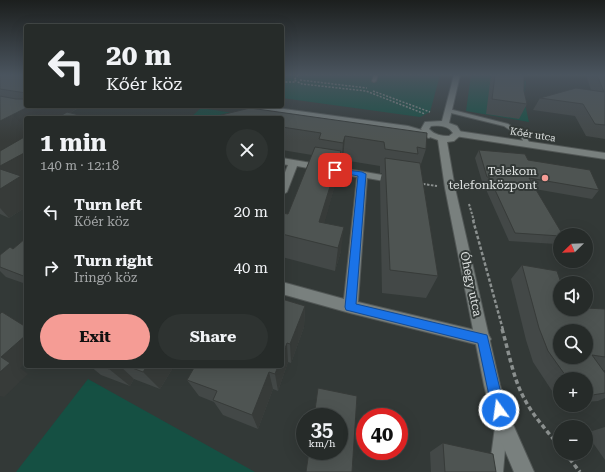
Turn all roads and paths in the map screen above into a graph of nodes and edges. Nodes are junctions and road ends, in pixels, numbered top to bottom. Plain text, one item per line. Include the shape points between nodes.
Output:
1 (380, 97) edge
2 (391, 97) edge
3 (452, 97) edge
4 (284, 105) edge
5 (259, 108) edge
6 (449, 111) junction
7 (430, 112) dead end
8 (446, 121) junction
9 (428, 124) junction
10 (458, 134) junction
11 (436, 137) junction
12 (527, 144) junction
13 (605, 156) edge
14 (284, 161) edge
15 (294, 163) junction
16 (362, 174) junction
17 (408, 182) edge
18 (284, 187) edge
19 (467, 197) dead end
20 (284, 289) edge
21 (350, 307) junction
22 (483, 339) junction
23 (502, 422) junction
24 (553, 439) edge
25 (571, 460) edge
26 (496, 472) edge
27 (524, 472) edge
28 (580, 472) edge

1 - 8 path
2 - 7 path
3 - 6 street
4 - 9 street
5 - 11 street via 408,129
6 - 8 street
6 - 12 lane via 506,125 523,136
8 - 9 street
8 - 10 street
9 - 11 street, Óhegy utca via 425,129
10 - 11 street via 451,139
10 - 12 street, Kőér utca
11 - 22 street, Óhegy utca via 450,188
12 - 13 street, Kőér utca
14 - 15 street
15 - 16 street
15 - 18 street
16 - 17 street
16 - 21 street
19 - 24 path via 515,376 524,399
20 - 21 street
21 - 22 street
22 - 23 street, Óhegy utca
23 - 26 lane
23 - 27 street, Óhegy utca
25 - 28 path

